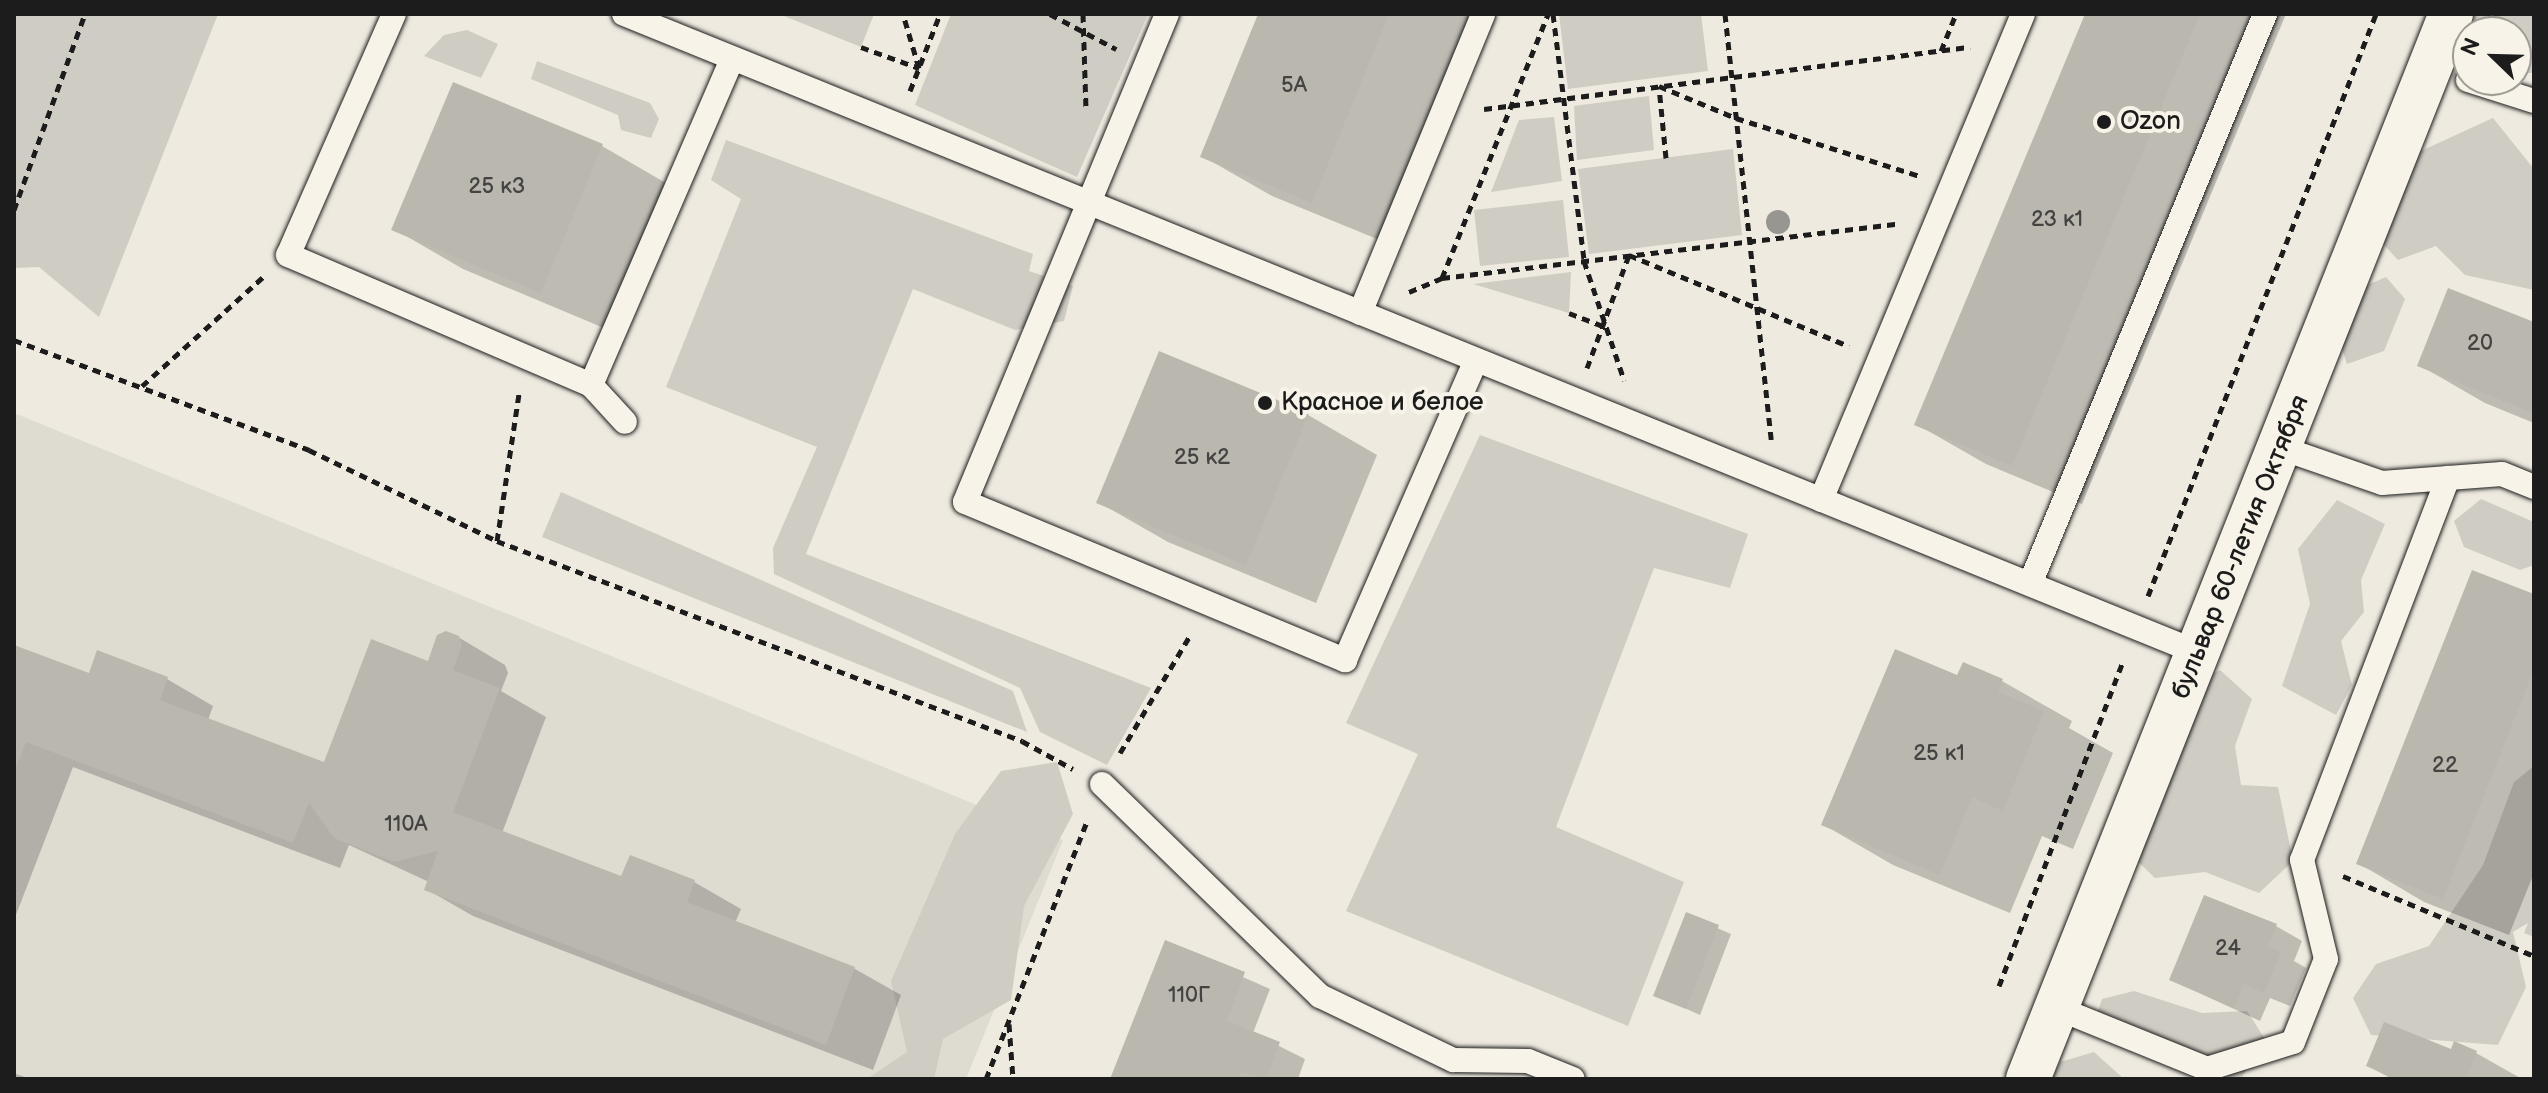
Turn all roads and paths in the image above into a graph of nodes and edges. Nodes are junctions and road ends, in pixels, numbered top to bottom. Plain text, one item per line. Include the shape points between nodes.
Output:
1 (85, 14) edge
2 (394, 14) edge
3 (624, 14) edge
4 (903, 14) edge
5 (940, 14) edge
6 (1050, 14) edge
7 (1167, 14) edge
8 (1483, 14) edge
9 (1551, 14) edge
10 (1725, 14) edge
11 (1956, 14) edge
12 (2023, 14) edge
13 (2265, 14) edge
14 (2376, 14) edge
15 (660, 20) edge
16 (2011, 42) junction
17 (861, 47) dead end
18 (1941, 51) junction
19 (732, 59) junction
20 (1146, 66) junction
21 (919, 68) junction
22 (1732, 77) junction
23 (2452, 82) edge
24 (1659, 86) junction
25 (1563, 97) junction
26 (1511, 106) junction
27 (1443, 112) junction
28 (1736, 118) junction
29 (896, 127) junction
30 (1666, 158) dead end
31 (1951, 185) junction
32 (1090, 204) junction
33 (14, 210) edge
34 (1938, 219) junction
35 (1750, 241) junction
36 (288, 255) junction
37 (1629, 255) junction
38 (1584, 261) junction
39 (1757, 309) junction
40 (1360, 313) junction
41 (1569, 313) dead end
42 (1604, 326) junction
43 (14, 340) edge
44 (524, 356) junction
45 (1880, 358) junction
46 (1476, 360) junction
47 (591, 385) junction
48 (142, 386) junction
49 (1574, 400) junction
50 (625, 422) dead end
51 (1640, 426) junction
52 (2281, 448) junction
53 (2448, 478) junction
54 (1776, 481) junction
55 (2534, 487) edge
56 (1821, 500) junction
57 (497, 541) junction
58 (2030, 584) junction
59 (1209, 603) junction
60 (2136, 627) junction
61 (2199, 653) junction
62 (1102, 784) junction
63 (2302, 860) junction
64 (2534, 956) edge
65 (1999, 986) dead end
66 (2057, 1008) junction
67 (1009, 1021) junction
68 (986, 1079) edge
69 (1013, 1079) edge
70 (1573, 1079) edge
71 (2028, 1079) edge

1 - 33 path
2 - 36 lane
3 - 15 lane
4 - 21 path
5 - 21 path
6 - 20 path
7 - 20 lane
8 - 27 lane
9 - 25 path
9 - 26 path
10 - 22 path
11 - 18 path
12 - 16 lane
13 - 58 lane
14 - 60 path
15 - 19 lane
16 - 18 path
16 - 31 lane
17 - 21 path
18 - 22 path
19 - 29 lane
19 - 47 lane
20 - 32 lane
21 - 29 path
22 - 24 path
22 - 28 path
23 - 52 street, бульвар 60-летия Октября
24 - 25 path
24 - 28 path
24 - 30 path
25 - 26 path
25 - 38 path
26 - 27 path
26 - 38 path via 1442,278
27 - 40 lane
28 - 31 path
28 - 35 path
29 - 32 lane
31 - 34 lane
32 - 40 lane
32 - 59 lane via 956,499
34 - 35 path
34 - 45 lane
35 - 37 path
35 - 39 path
36 - 44 lane
36 - 48 path
37 - 38 path
37 - 39 path
37 - 42 path
38 - 42 path
39 - 45 path
39 - 54 path
40 - 46 lane
41 - 42 path
42 - 49 path
42 - 51 path
43 - 48 path
44 - 47 lane
44 - 57 path
45 - 56 lane
46 - 49 lane
46 - 59 lane via 1345,660
47 - 50 lane
48 - 57 path via 309,450
49 - 51 lane
51 - 54 lane
52 - 53 lane via 2382,483
52 - 61 street, бульвар 60-летия Октября
53 - 55 lane via 2502,474
53 - 63 lane
54 - 56 lane
56 - 58 lane
57 - 62 path via 1022,741
58 - 60 lane
59 - 62 path
60 - 61 lane
60 - 65 path
61 - 66 street, бульвар 60-летия Октября
62 - 67 path
62 - 70 lane via 1320,996 1453,1060 1528,1061
63 - 64 path
63 - 66 lane via 2326,959 2293,1042 2207,1069
66 - 71 street, бульвар 60-летия Октября
67 - 68 path
67 - 69 path

